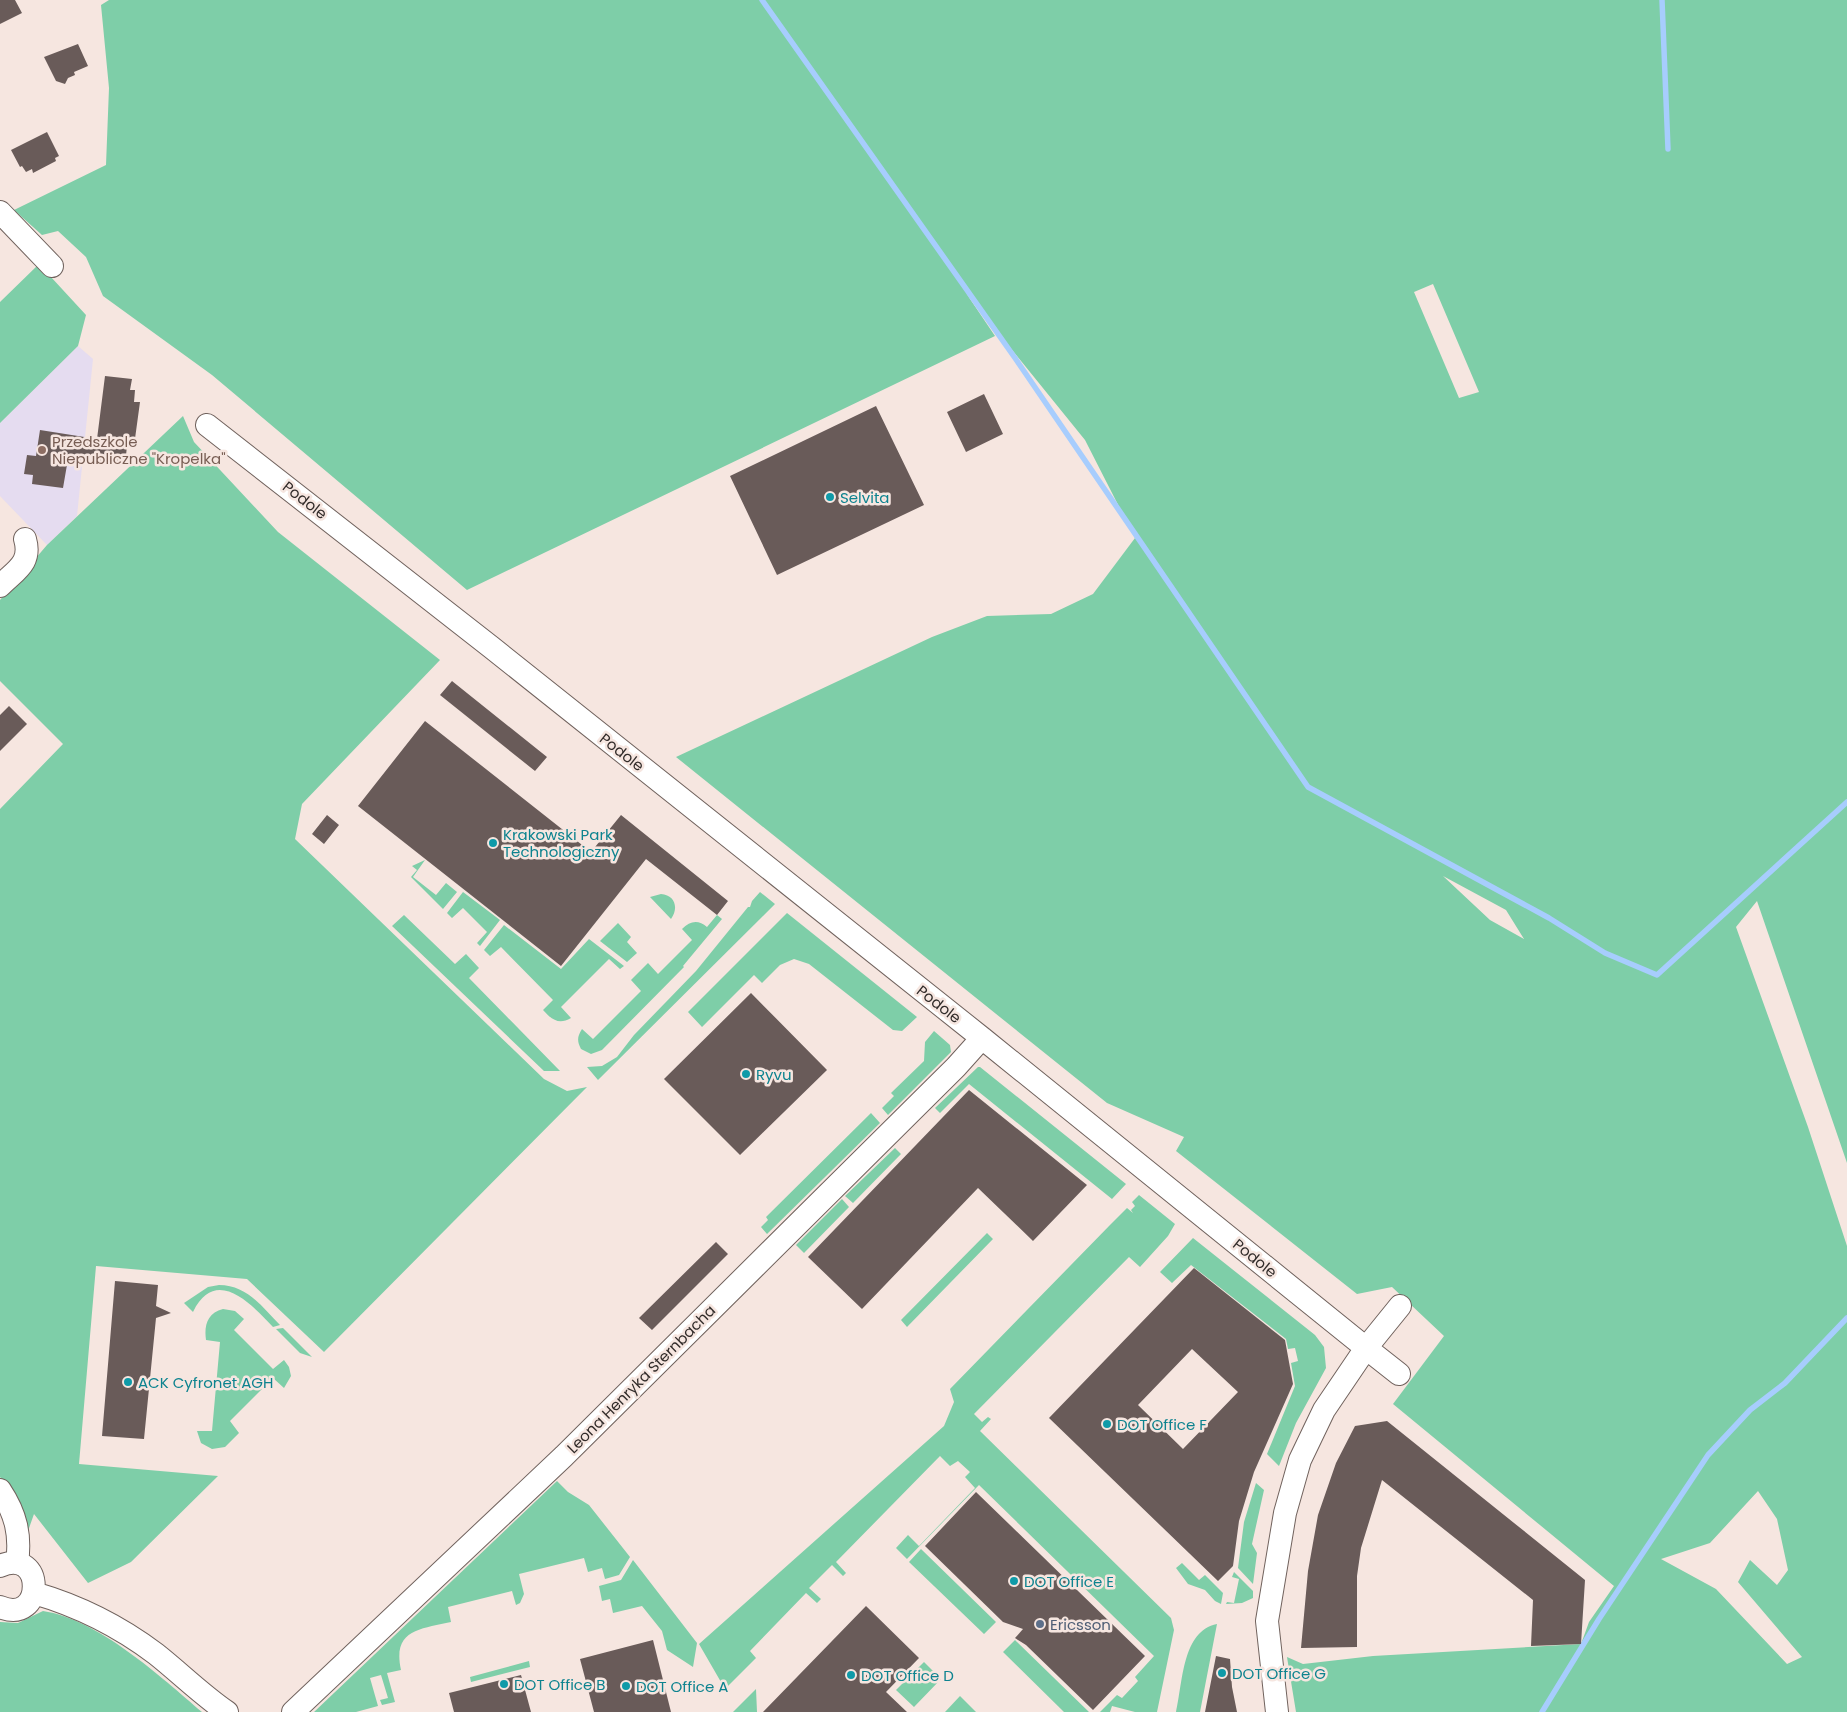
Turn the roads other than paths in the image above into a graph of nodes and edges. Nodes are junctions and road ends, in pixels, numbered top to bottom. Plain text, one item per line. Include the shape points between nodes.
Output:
1 (0, 212) edge
2 (52, 266) dead end
3 (207, 425) dead end
4 (26, 539) dead end
5 (0, 586) edge
6 (982, 1038) junction
7 (1400, 1306) dead end
8 (1366, 1348) junction
9 (1399, 1374) dead end
10 (0, 1490) edge
11 (8, 1564) edge
12 (34, 1593) junction
13 (0, 1607) edge
14 (227, 1712) edge
15 (293, 1712) edge
16 (1277, 1712) edge

1 - 2 street
3 - 6 street, Podole
4 - 5 street via 26,560
6 - 8 street, Podole
6 - 15 street, Leona Henryka Sternbacha via 564,1456
7 - 8 street
8 - 9 street, Podole
8 - 16 street via 1324,1410 1300,1460 1285,1513 1268,1622
10 - 11 street via 16,1520 20,1540
11 - 12 street via 30,1571 34,1578
12 - 13 street via 26,1605 19,1608
12 - 14 street via 108,1622 156,1655

